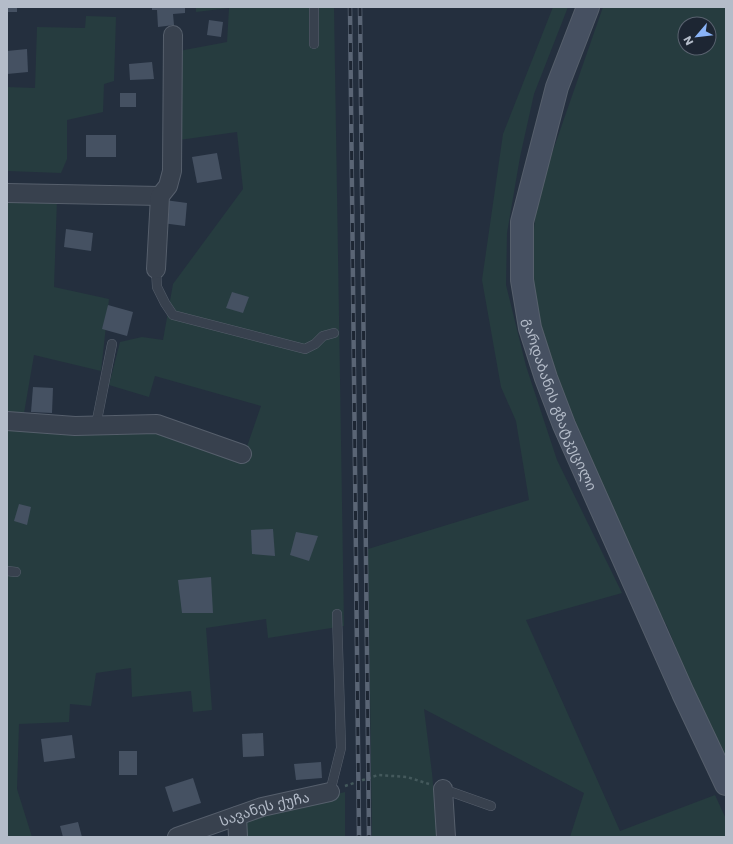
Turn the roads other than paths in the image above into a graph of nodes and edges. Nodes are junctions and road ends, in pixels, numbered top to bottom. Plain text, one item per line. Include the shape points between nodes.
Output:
1 (314, 7) edge
2 (588, 7) edge
3 (173, 35) dead end
4 (314, 44) dead end
5 (7, 193) edge
6 (160, 196) junction
7 (156, 269) joint
8 (334, 333) dead end
9 (112, 344) dead end
10 (7, 421) edge
11 (96, 425) junction
12 (242, 454) dead end
13 (337, 614) dead end
14 (726, 784) edge
15 (443, 789) joint
16 (330, 792) joint
17 (491, 806) dead end
18 (238, 816) junction
19 (177, 837) edge
20 (238, 837) edge
21 (446, 837) edge

1 - 4 lane
2 - 14 main road, გარდაბანის გზატკეცილი via 557,87 522,222 522,280 530,328 564,424 682,693
3 - 6 street via 172,172 168,186
5 - 6 street
6 - 7 street
7 - 8 lane via 157,287 173,315 305,348 315,344 323,336
9 - 11 lane
10 - 11 street
11 - 12 street via 157,424
13 - 16 lane via 342,748
15 - 17 lane
15 - 21 street
16 - 18 street, სავანეს ქუჩა via 262,807
18 - 19 street, სავანეს ქუჩა
18 - 20 street

